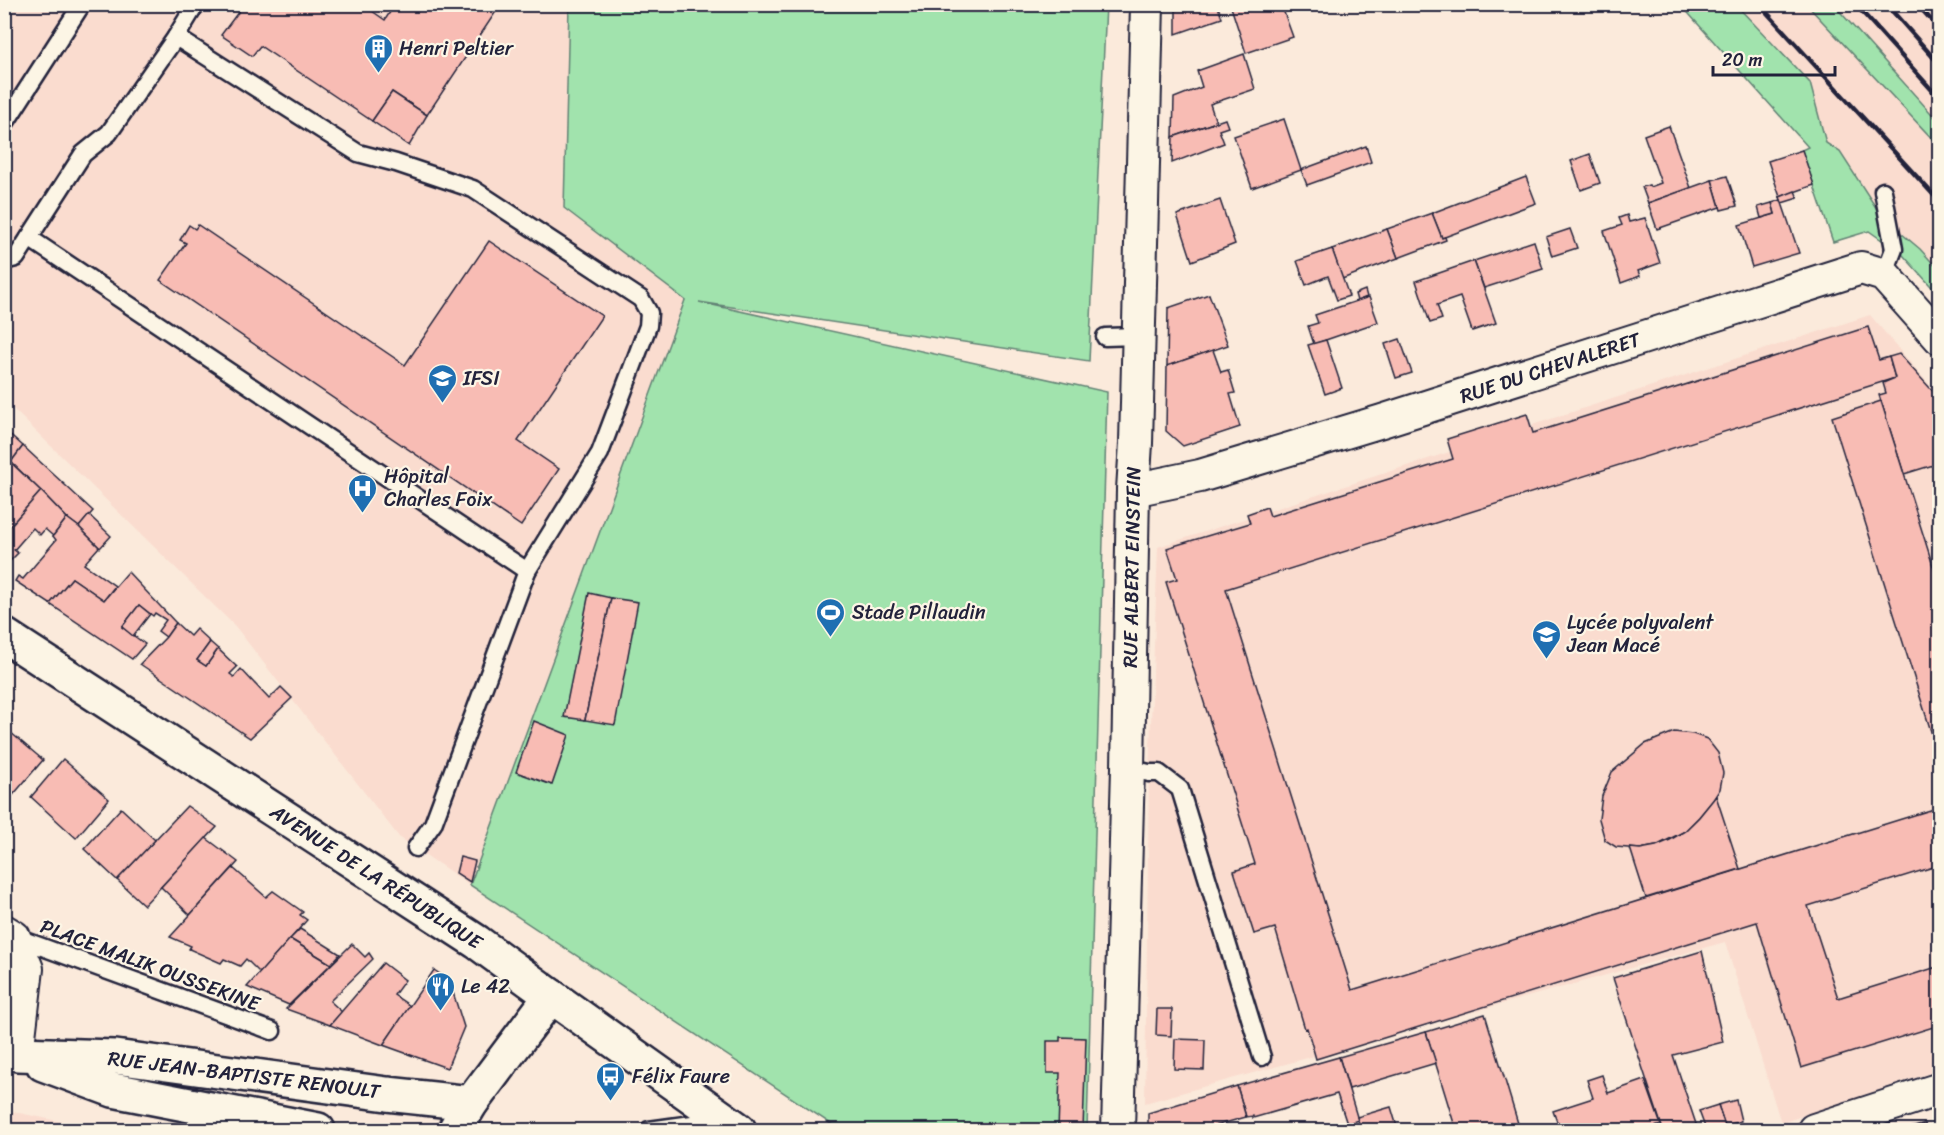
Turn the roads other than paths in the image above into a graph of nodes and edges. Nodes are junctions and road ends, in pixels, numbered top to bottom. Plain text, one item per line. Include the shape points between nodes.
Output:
1 (82, 4) edge
2 (195, 4) edge
3 (1147, 4) edge
4 (176, 37) junction
5 (4, 125) edge
6 (1883, 190) dead end
7 (29, 238) junction
8 (4, 261) edge
9 (1884, 275) junction
10 (1137, 336) junction
11 (1105, 337) dead end
12 (1940, 338) edge
13 (1133, 490) junction
14 (527, 571) junction
15 (4, 635) edge
16 (1128, 768) junction
17 (416, 848) dead end
18 (9, 934) edge
19 (550, 996) junction
20 (272, 1031) dead end
21 (11, 1053) edge
22 (1262, 1057) dead end
23 (1940, 1089) edge
24 (471, 1103) junction
25 (731, 1125) edge
26 (318, 1131) edge
27 (454, 1131) edge
28 (649, 1131) edge
29 (1118, 1131) edge
30 (1814, 1131) edge

1 - 5 lane
2 - 4 lane
3 - 10 street, RUE ALBERT EINSTEIN
4 - 7 lane via 109,133 82,154
4 - 14 lane via 358,153 473,189 641,299 649,313 648,326 600,453
6 - 9 lane via 1894,249
7 - 8 lane via 16,258
7 - 14 lane
9 - 12 street
9 - 13 street, RUE DU CHEVALERET via 1861,268 1853,270 1382,421 1200,476
10 - 11 lane
10 - 13 street, RUE ALBERT EINSTEIN
13 - 16 street, RUE ALBERT EINSTEIN
14 - 17 lane via 434,824
15 - 19 main road, AVENUE DE LA RÉPUBLIQUE via 477,942
16 - 22 lane via 1159,773 1180,789
16 - 29 street, RUE ALBERT EINSTEIN
18 - 20 lane, PLACE MALIK OUSSEKINE
18 - 21 street via 27,969
19 - 24 main road
19 - 25 main road, AVENUE DE LA RÉPUBLIQUE
21 - 24 main road, RUE JEAN-BAPTISTE RENOULT via 115,1057
21 - 26 main road, RUE JEAN-BAPTISTE RENOULT via 113,1090
23 - 30 street
24 - 27 main road
25 - 28 lane

